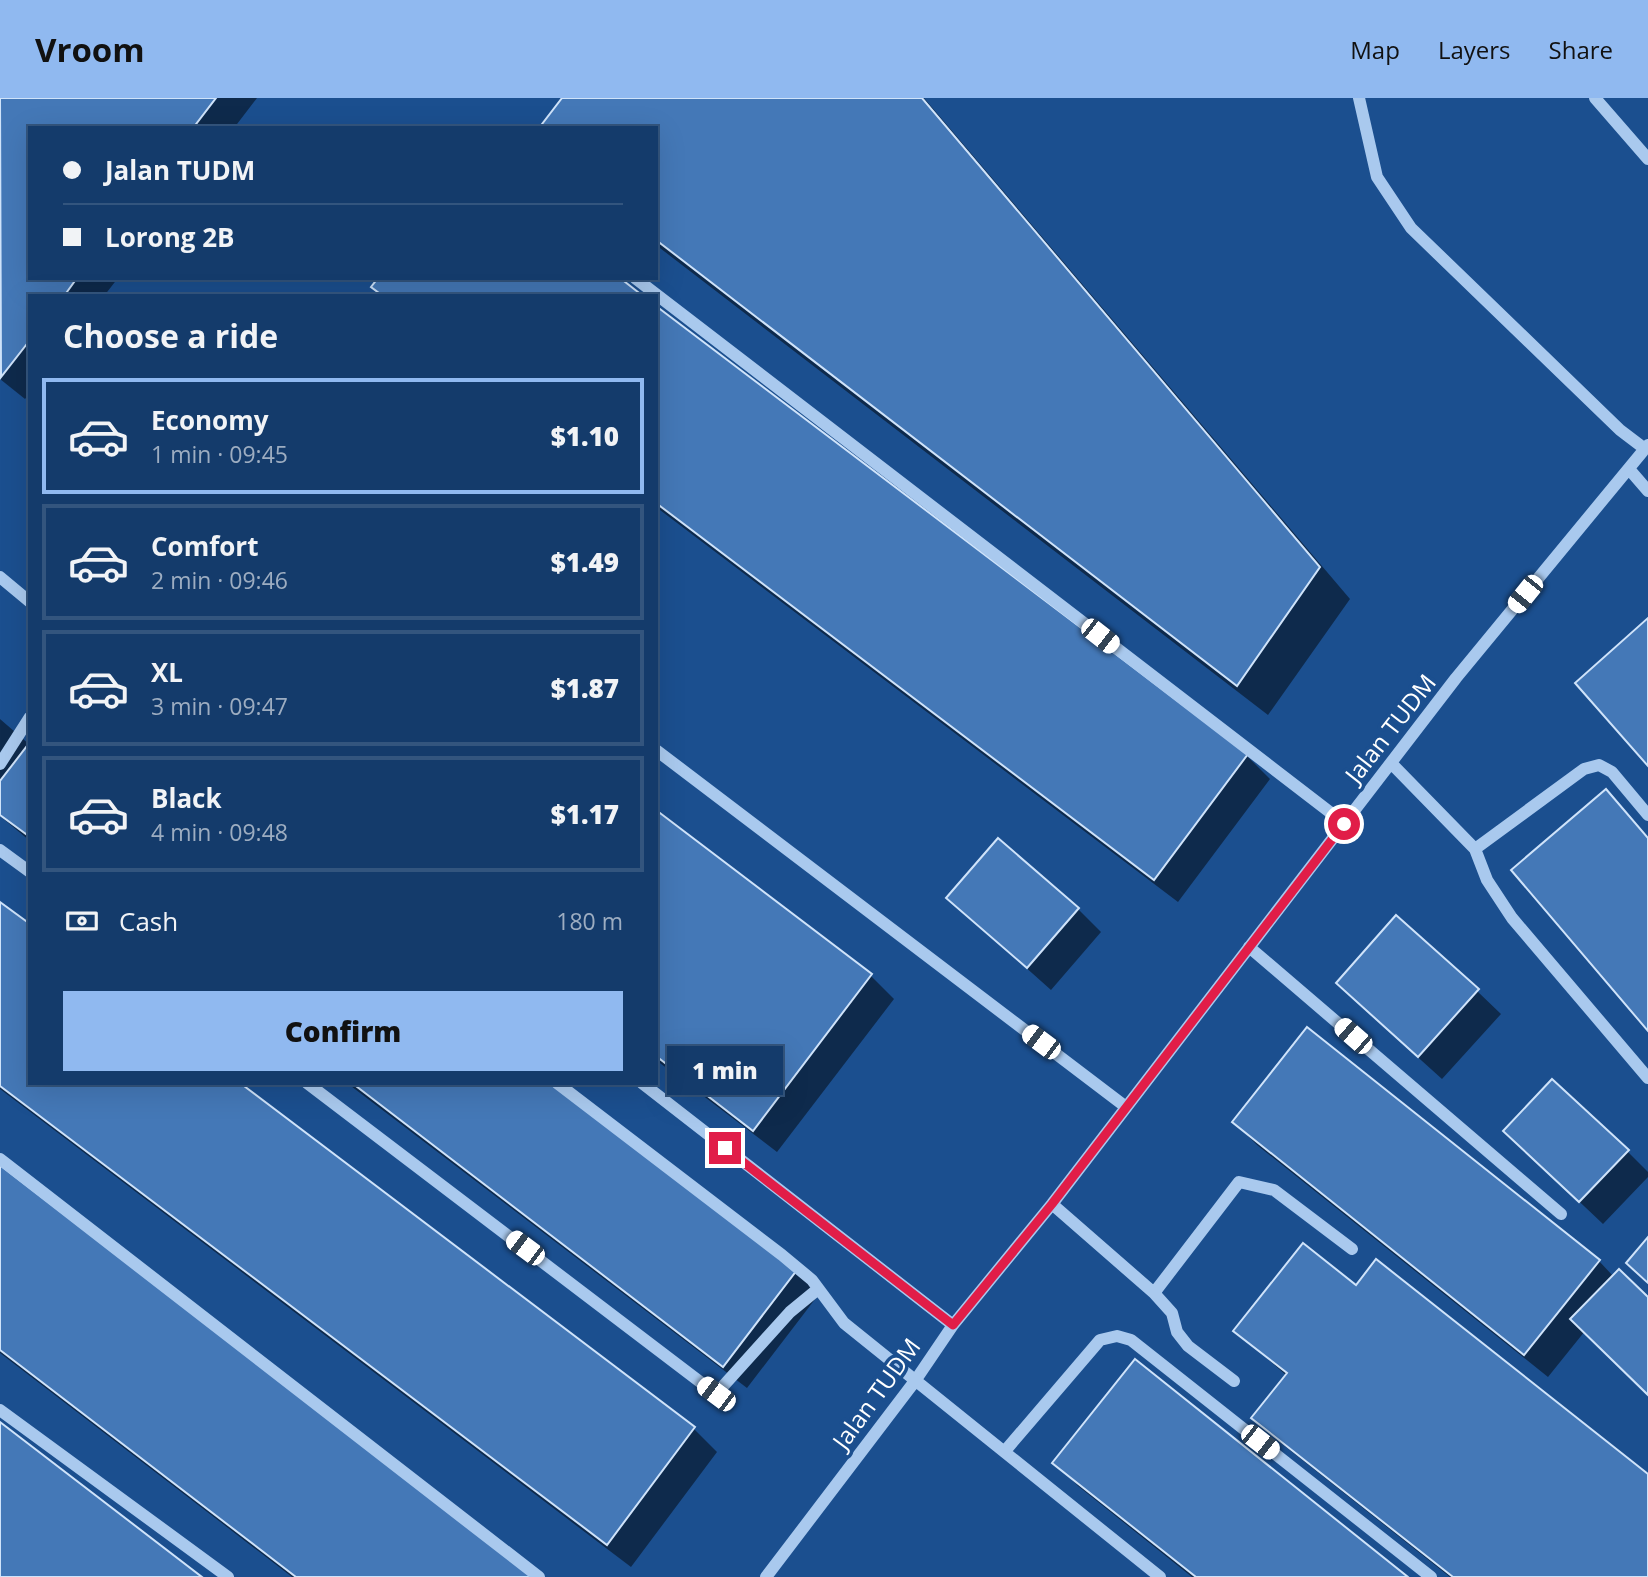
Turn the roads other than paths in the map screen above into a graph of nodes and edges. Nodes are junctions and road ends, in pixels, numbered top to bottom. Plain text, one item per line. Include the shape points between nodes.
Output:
1 (1359, 98) edge
2 (1595, 98) edge
3 (1648, 159) edge
4 (638, 280) edge
5 (656, 294) edge
6 (658, 296) edge
7 (1646, 447) edge
8 (1629, 469) junction
9 (1648, 491) edge
10 (0, 577) edge
11 (28, 600) edge
12 (28, 720) edge
13 (658, 752) edge
14 (1391, 763) junction
15 (0, 764) edge
16 (1648, 815) edge
17 (1344, 824) junction
18 (1475, 849) junction
19 (0, 850) edge
20 (28, 871) edge
21 (1249, 947) junction
22 (1648, 1078) edge
23 (310, 1085) edge
24 (560, 1085) edge
25 (645, 1085) edge
26 (1126, 1107) junction
27 (0, 1159) edge
28 (1052, 1204) junction
29 (1561, 1214) dead end
30 (1352, 1249) dead end
31 (818, 1289) junction
32 (1154, 1293) junction
33 (953, 1325) junction
34 (915, 1381) junction
35 (1234, 1381) dead end
36 (0, 1410) edge
37 (1004, 1451) junction
38 (229, 1577) edge
39 (540, 1577) edge
40 (766, 1577) edge
41 (1160, 1577) edge
42 (1431, 1577) edge

1 - 7 street via 1377,177 1411,228 1620,430
2 - 3 street
4 - 5 street
6 - 17 street
7 - 8 street, Jalan TUDM
8 - 9 street
8 - 14 street, Jalan TUDM
10 - 11 street
12 - 15 street
13 - 26 street
14 - 17 street, Jalan TUDM
14 - 18 street
16 - 18 street via 1612,772 1599,765 1584,769
17 - 21 street, Jalan TUDM
18 - 22 street via 1487,880 1512,918
19 - 20 street
21 - 26 street, Jalan TUDM
21 - 29 street
23 - 31 street via 716,1394 790,1312
24 - 31 street via 782,1255
25 - 33 street
26 - 28 street, Jalan TUDM
27 - 39 street
28 - 32 street
28 - 33 street, Jalan TUDM
30 - 32 street via 1274,1190 1239,1182
31 - 34 street via 844,1323
32 - 35 street via 1172,1312 1177,1332 1188,1346
33 - 34 street, Jalan TUDM
34 - 37 street
34 - 40 street, Jalan TUDM
36 - 38 street
37 - 41 street
37 - 42 street via 1100,1340 1117,1336 1131,1340

